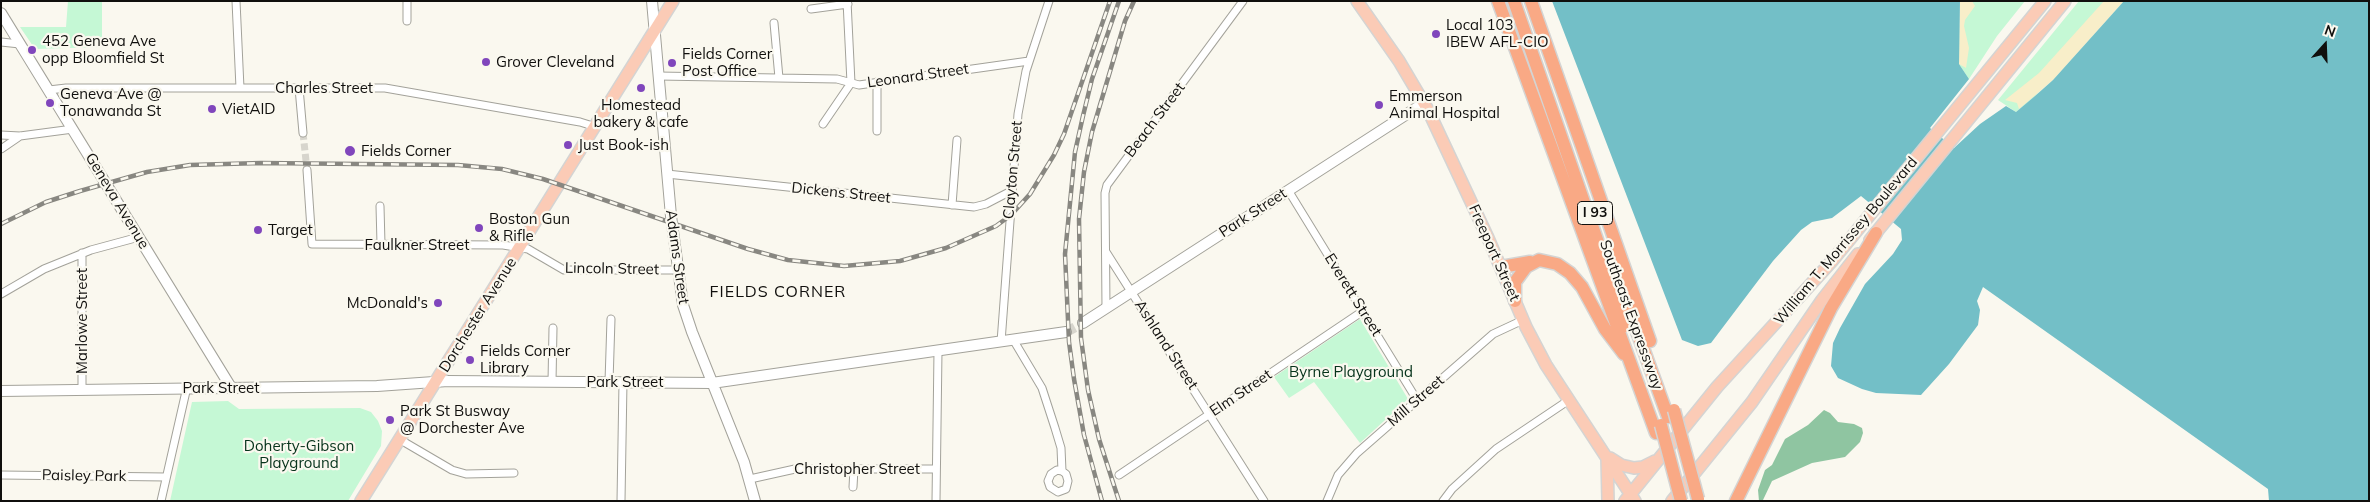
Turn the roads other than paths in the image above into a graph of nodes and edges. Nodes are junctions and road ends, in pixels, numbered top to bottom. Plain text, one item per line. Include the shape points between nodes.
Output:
1 (236, 1) edge
2 (407, 1) edge
3 (652, 1) edge
4 (674, 1) edge
5 (1048, 1) edge
6 (1243, 1) edge
7 (1357, 1) edge
8 (1498, 1) edge
9 (1514, 1) edge
10 (1519, 1) edge
11 (1531, 1) edge
12 (2045, 1) edge
13 (2065, 1) edge
14 (848, 2) edge
15 (811, 9) dead end
16 (1, 13) edge
17 (407, 21) dead end
18 (774, 22) dead end
19 (654, 34) junction
20 (1, 42) edge
21 (20, 44) junction
22 (1029, 62) junction
23 (658, 76) junction
24 (779, 78) junction
25 (878, 82) junction
26 (851, 83) junction
27 (240, 88) junction
28 (299, 88) junction
29 (49, 90) junction
30 (1424, 103) junction
31 (823, 124) dead end
32 (596, 127) junction
33 (73, 129) junction
34 (877, 131) dead end
35 (303, 133) tunnel mouth
36 (1, 135) edge
37 (20, 136) junction
38 (957, 140) dead end
39 (1, 149) edge
40 (307, 170) tunnel mouth
41 (667, 174) junction
42 (1288, 190) junction
43 (1012, 191) junction
44 (952, 205) junction
45 (380, 206) dead end
46 (1876, 233) junction
47 (139, 236) junction
48 (382, 244) junction
49 (520, 247) junction
50 (1105, 251) junction
51 (82, 253) junction
52 (1536, 261) junction
53 (1501, 267) junction
54 (678, 270) junction
55 (1131, 291) junction
56 (1, 294) edge
57 (1515, 301) junction
58 (1106, 308) junction
59 (1363, 311) junction
60 (611, 319) dead end
61 (1523, 320) junction
62 (1083, 323) tunnel mouth
63 (553, 328) dead end
64 (1066, 332) tunnel mouth
65 (1014, 341) junction
66 (1001, 342) junction
67 (938, 351) junction
68 (1633, 366) junction
69 (436, 382) junction
70 (552, 382) junction
71 (609, 382) junction
72 (623, 382) junction
73 (712, 383) junction
74 (187, 387) junction
75 (232, 389) junction
76 (82, 390) junction
77 (1, 391) edge
78 (1418, 400) junction
79 (1569, 400) junction
80 (1210, 414) junction
81 (1665, 421) junction
82 (399, 439) junction
83 (1607, 456) junction
84 (1660, 456) junction
85 (854, 469) junction
86 (936, 469) junction
87 (1062, 471) dead end
88 (514, 473) dead end
89 (1, 475) edge
90 (1119, 475) dead end
91 (166, 477) junction
92 (750, 479) junction
93 (853, 487) dead end
94 (1630, 498) edge
95 (1696, 500) edge
96 (161, 501) edge
97 (361, 501) edge
98 (621, 501) edge
99 (755, 501) edge
100 (936, 501) edge
101 (1264, 501) edge
102 (1326, 501) edge
103 (1443, 501) edge
104 (1608, 501) edge
105 (1673, 501) edge
106 (1681, 501) edge
107 (1736, 501) edge

1 - 27 street
2 - 17 street
3 - 19 street, Adams Street
4 - 19 main road, Dorchester Avenue
5 - 22 street, Clayton Street
6 - 50 street, Beach Street via 1107,185
7 - 30 main road, Freeport Street
8 - 68 highway, Southeast Expressway / I 93
9 - 81 highway, I 93
10 - 81 highway, I 93
11 - 81 highway, Southeast Expressway / I 93
12 - 84 main road, William T. Morrissey Boulevard via 1812,285 1712,393
13 - 46 main road, William T. Morrissey Boulevard
14 - 15 street
14 - 26 street
16 - 21 street, Geneva Avenue
18 - 24 street
19 - 23 street, Adams Street
19 - 32 main road, Dorchester Avenue
20 - 21 street
21 - 29 street, Geneva Avenue
22 - 25 street, Leonard Street
22 - 43 street, Clayton Street via 1018,114
23 - 24 street, Leonard Street
23 - 41 street, Adams Street
24 - 26 street, Leonard Street via 839,79
25 - 26 street, Leonard Street
25 - 34 street
26 - 31 street
27 - 28 street, Charles Street
27 - 29 street, Charles Street
28 - 32 street, Charles Street via 388,88
28 - 35 street
29 - 33 street, Geneva Avenue
30 - 42 street, Park Street
30 - 53 main road, Freeport Street
32 - 49 main road, Dorchester Avenue
33 - 37 street
33 - 47 street, Geneva Avenue
36 - 37 street
37 - 39 street
38 - 44 street
40 - 48 street, Faulkner Street via 312,244
41 - 44 street, Dickens Street
41 - 54 street, Adams Street
42 - 55 street, Park Street
42 - 59 street, Everett Street
43 - 44 street, Dickens Street via 980,206
43 - 66 street, Clayton Street
45 - 48 street
46 - 105 main road, William T. Morrissey Boulevard via 1822,300 1752,402
46 - 107 highway via 1827,315
47 - 51 street
47 - 75 street, Geneva Avenue
48 - 49 street, Faulkner Street
49 - 54 street, Lincoln Street via 564,270
49 - 69 main road, Dorchester Avenue
50 - 55 street
50 - 58 street, Beach Street
51 - 56 street via 44,269
51 - 76 street, Marlowe Street
52 - 53 highway
52 - 57 highway via 1517,278
52 - 68 highway via 1554,263 1573,275 1588,294 1605,329
53 - 57 main road, Freeport Street
54 - 73 street, Adams Street via 687,318
55 - 58 street, Park Street
55 - 80 street, Ashland Street
57 - 61 main road, Freeport Street
58 - 62 street, Park Street
59 - 78 street, Everett Street
59 - 80 street, Elm Street
60 - 71 street
61 - 78 street, Mill Street via 1493,334
61 - 79 main road, Freeport Street
63 - 70 street
64 - 65 street, Park Street
65 - 66 street, Park Street
65 - 87 street via 1042,388 1061,448
66 - 67 street, Park Street
67 - 73 street, Park Street
67 - 86 street
68 - 81 highway, Southeast Expressway / I 93
69 - 70 street, Park Street
69 - 75 street, Park Street
69 - 82 main road, Dorchester Avenue
70 - 71 street, Park Street
71 - 72 street, Park Street
72 - 73 street, Park Street
72 - 98 street
73 - 92 street, Adams Street
74 - 75 street, Park Street
74 - 76 street, Park Street
74 - 91 street
76 - 77 street, Park Street
78 - 102 street, Mill Street via 1344,466
79 - 83 main road, Freeport Street
79 - 103 street via 1496,449
80 - 90 street, Elm Street
80 - 101 street, Ashland Street
81 - 95 highway, Southeast Expressway / I 93, bridge
81 - 105 highway, Southeast Expressway / I 93
81 - 106 highway, I 93, bridge
82 - 88 street via 452,470 466,474
82 - 97 main road, Dorchester Avenue
83 - 84 main road via 1634,468 1648,465
83 - 94 main road, Freeport Street
83 - 104 main road
84 - 94 main road, William T. Morrissey Boulevard
85 - 86 street, Christopher Street
85 - 92 street, Christopher Street via 795,468
85 - 93 street
86 - 100 street
89 - 91 street, Paisley Park
91 - 96 street
92 - 99 street, Adams Street

